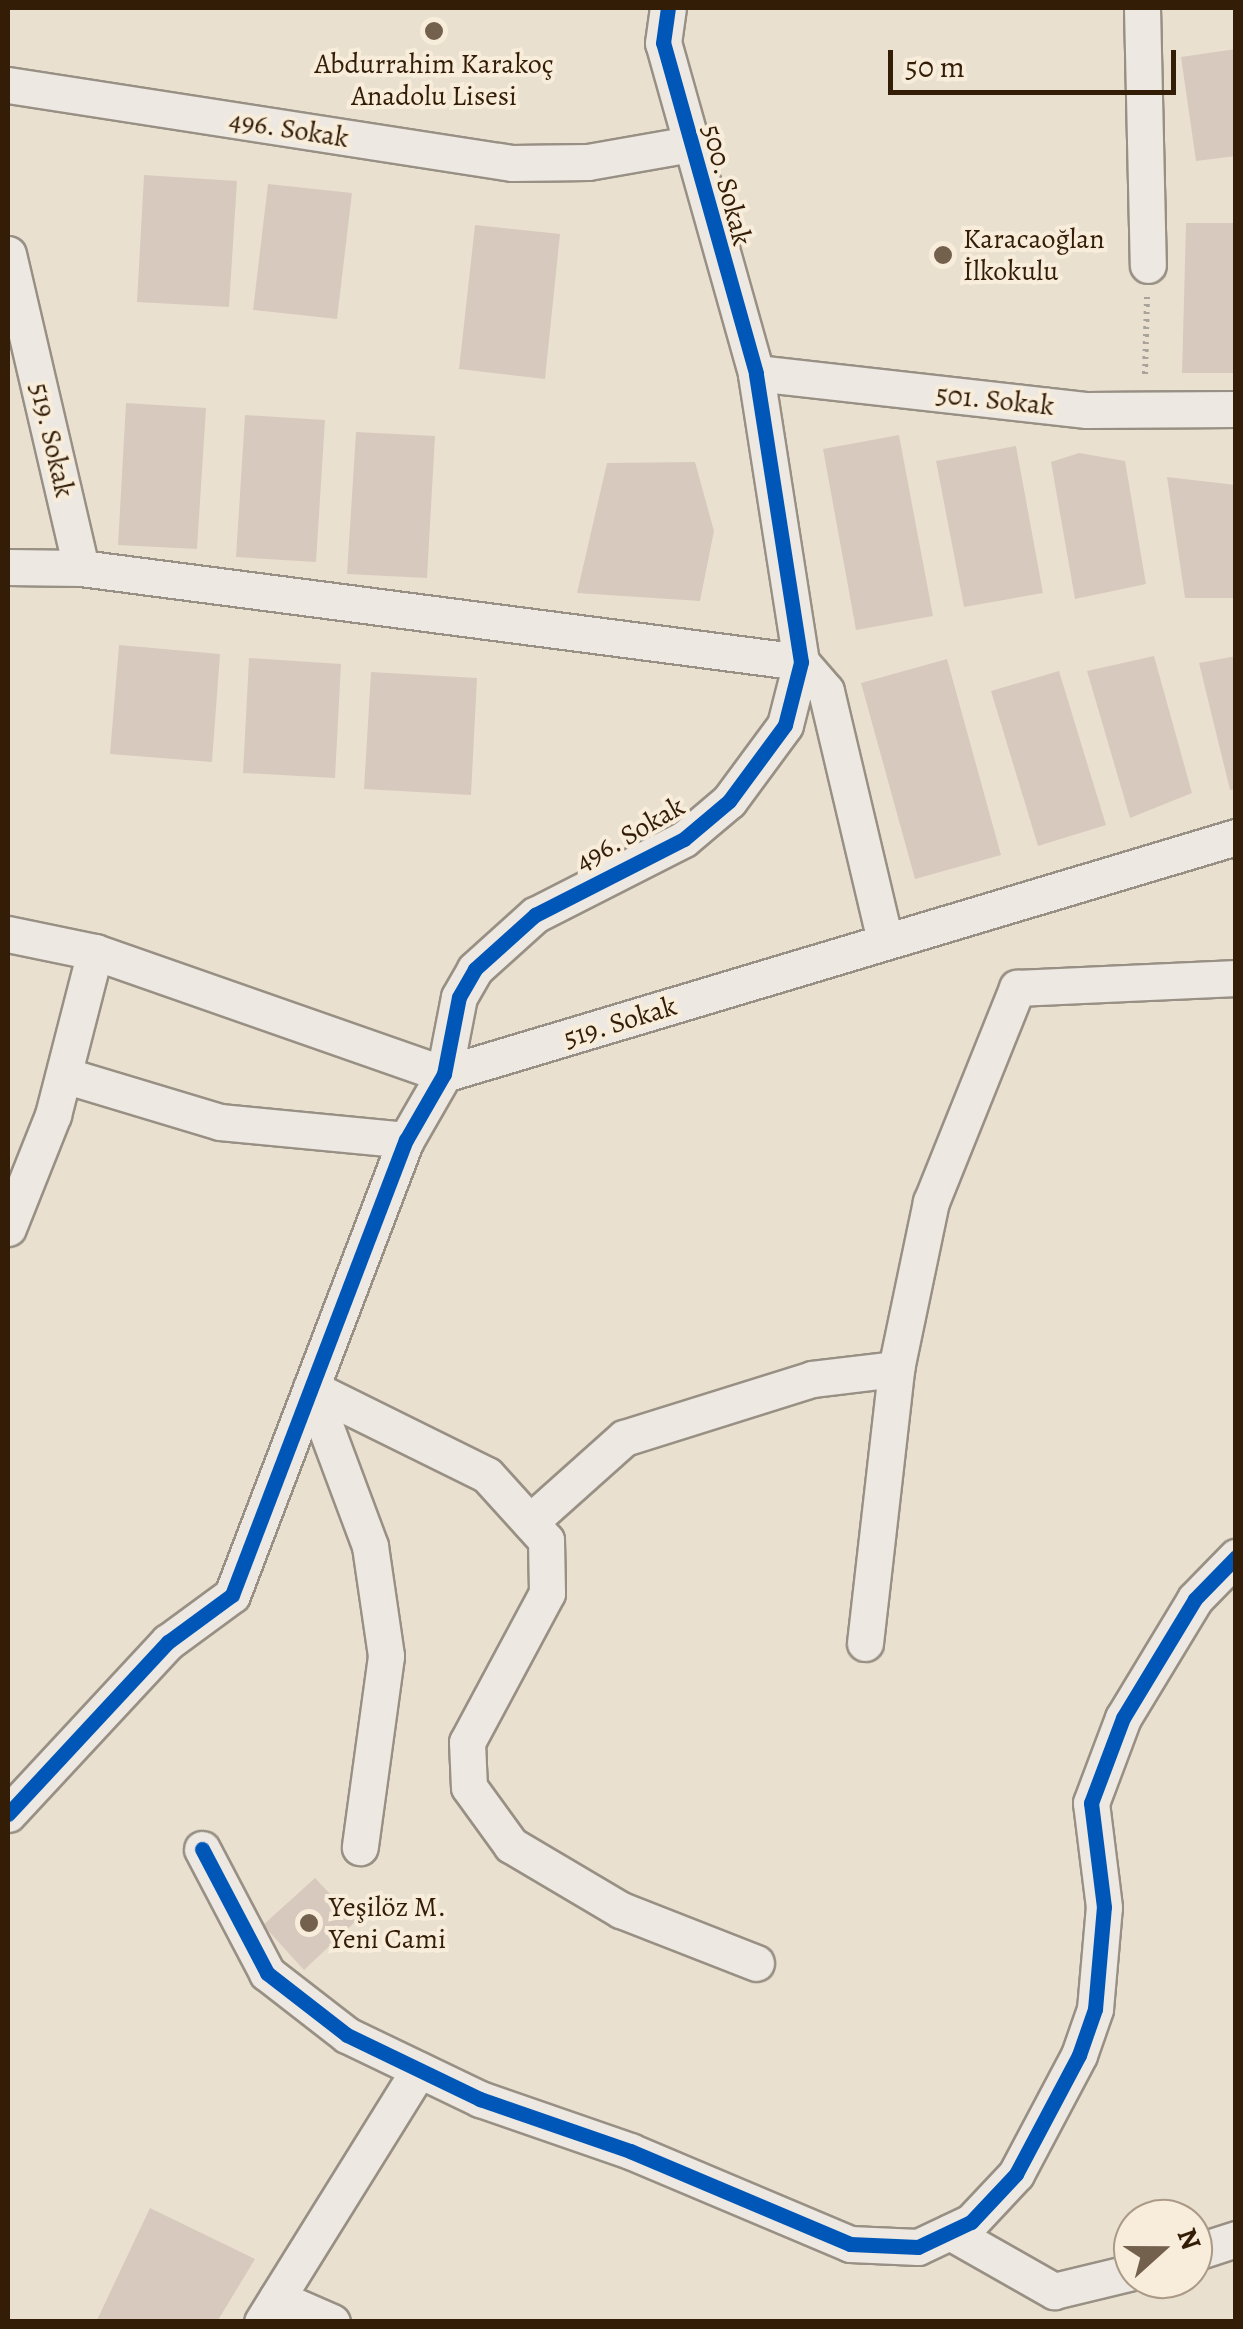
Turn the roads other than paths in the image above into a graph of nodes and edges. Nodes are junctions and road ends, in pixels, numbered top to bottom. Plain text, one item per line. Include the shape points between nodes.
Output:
1 (668, 8) edge
2 (1142, 8) edge
3 (8, 85) edge
4 (690, 144) junction
5 (8, 254) edge
6 (1148, 266) road end
7 (19, 344) edge
8 (756, 373) junction
9 (1236, 409) edge
10 (8, 567) edge
11 (82, 568) junction
12 (800, 662) junction
13 (1236, 837) edge
14 (8, 934) edge
15 (884, 936) junction
16 (96, 952) junction
17 (1236, 978) edge
18 (444, 1074) junction
19 (64, 1075) junction
20 (406, 1140) junction
21 (9, 1219) edge
22 (896, 1369) junction
23 (310, 1388) junction
24 (530, 1522) junction
25 (1236, 1557) edge
26 (865, 1643) dead end
27 (8, 1814) edge
28 (360, 1847) dead end
29 (202, 1849) dead end
30 (756, 1963) dead end
31 (419, 2070) junction
32 (950, 2232) junction
33 (1113, 2277) edge
34 (269, 2310) edge
35 (332, 2322) edge

1 - 4 street, 500. Sokak via 663,43
2 - 6 street
3 - 4 street, 496. Sokak via 512,163 588,162
4 - 8 street, 500. Sokak
5 - 7 street, 519. Sokak
7 - 11 street, 519. Sokak
8 - 9 street, 501. Sokak via 1086,410
8 - 12 street, 496. Sokak
10 - 11 street
11 - 12 street
12 - 15 street via 826,691
12 - 18 street, 496. Sokak via 785,724 729,801 684,839 535,915 484,958 459,997
13 - 15 street, 519. Sokak
14 - 16 street
15 - 18 street, 519. Sokak
16 - 18 street
16 - 19 street
17 - 22 street via 1017,988 931,1202
18 - 20 street, 496. Sokak
19 - 20 street via 220,1122
19 - 21 street
20 - 23 street, 496. Sokak
22 - 24 street via 812,1379 624,1438
22 - 26 street
23 - 24 street via 487,1474
23 - 27 street, 496. Sokak via 232,1595 168,1642
23 - 28 street via 370,1546 386,1656
24 - 30 street via 546,1540 547,1593 467,1742 469,1787 510,1845 621,1910
25 - 32 street via 1195,1599 1124,1718 1091,1802 1104,1906 1096,2009 1078,2055 1016,2174
29 - 31 street via 267,1974 347,2035
31 - 32 street via 850,2244 918,2247
31 - 34 street
32 - 33 street via 1054,2291
34 - 35 street

